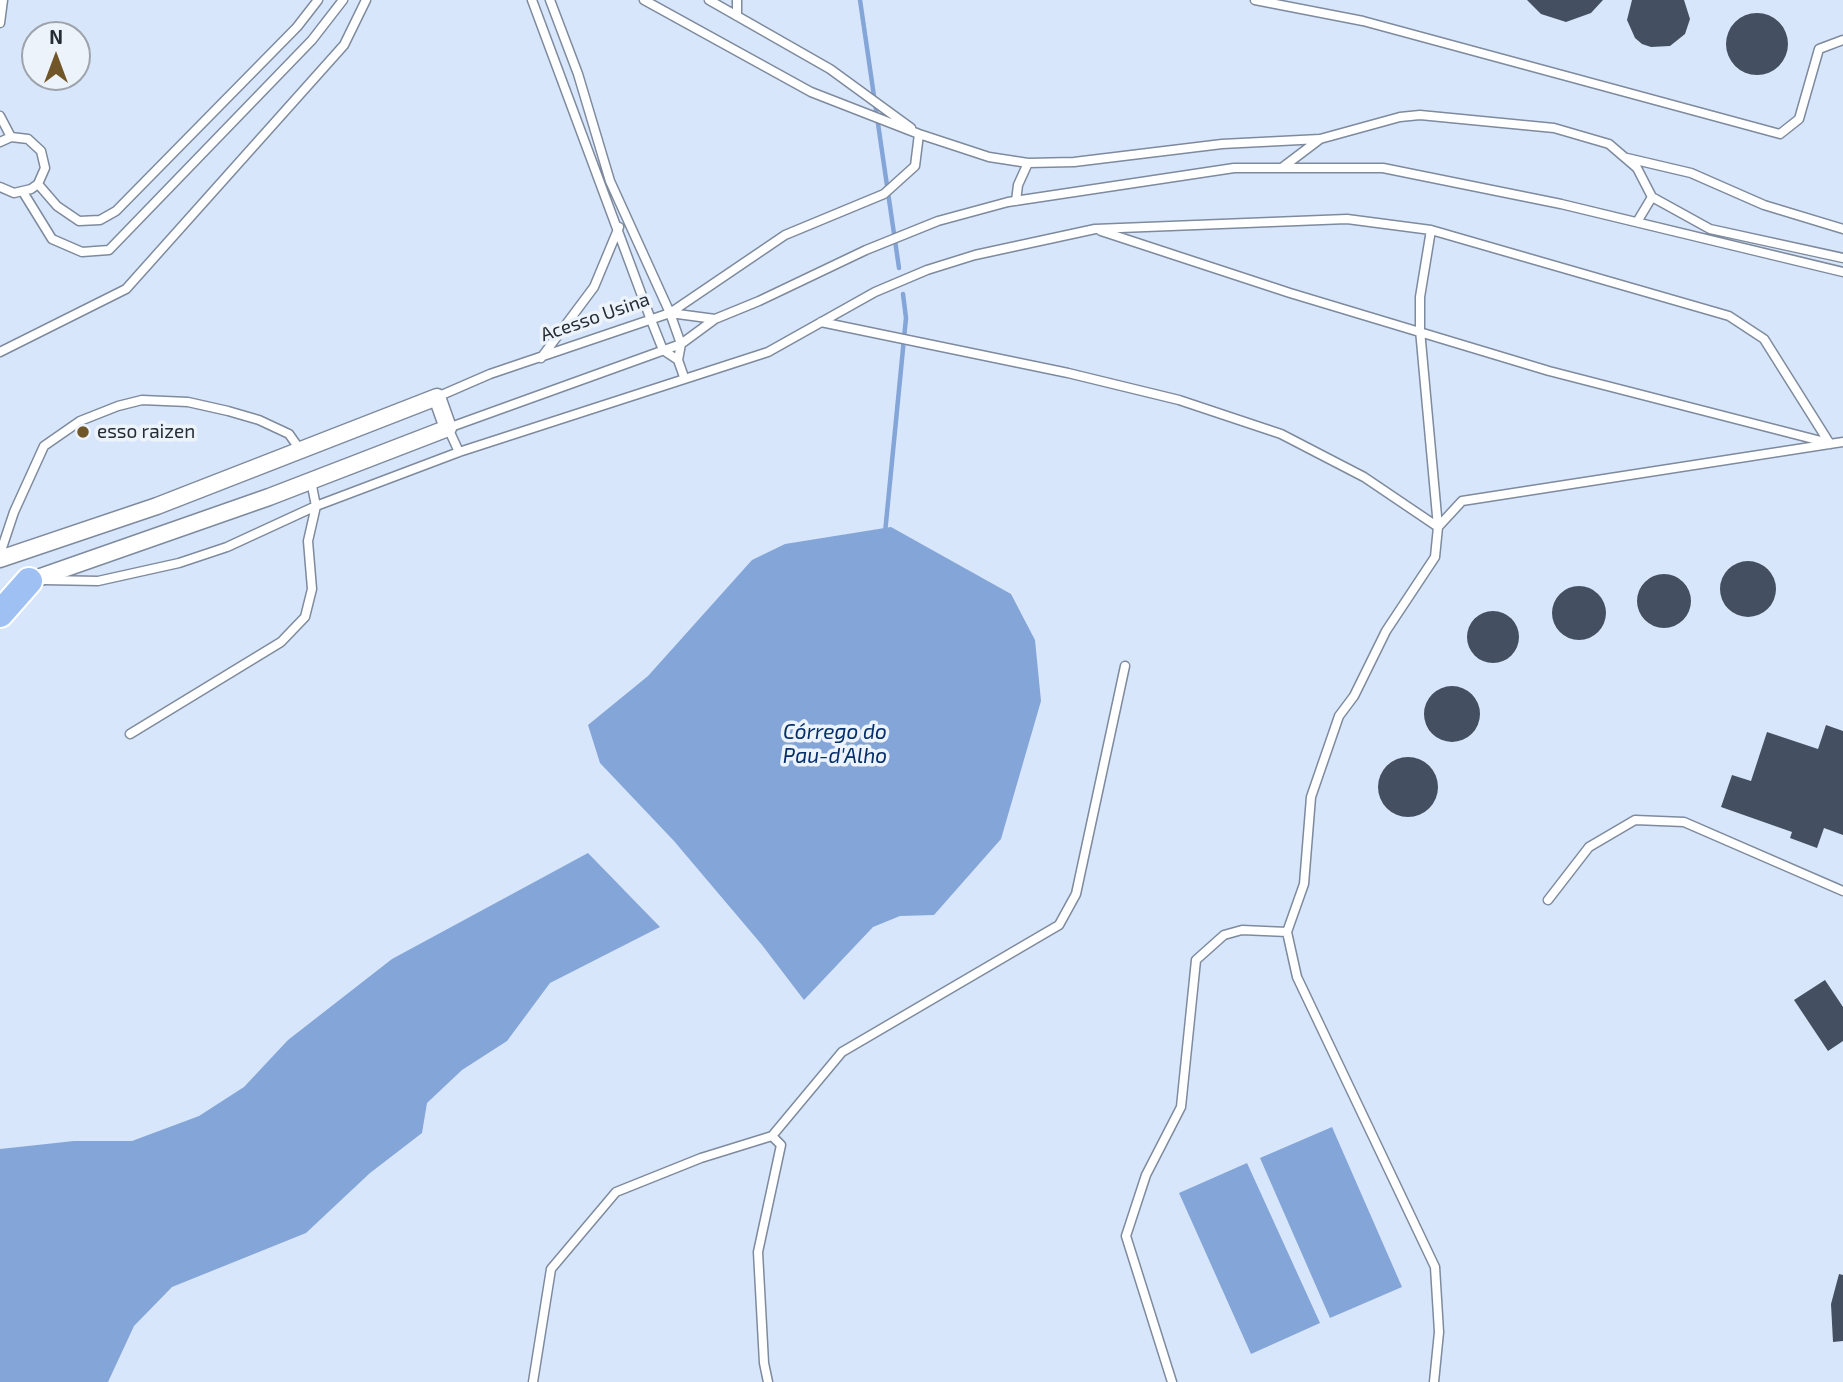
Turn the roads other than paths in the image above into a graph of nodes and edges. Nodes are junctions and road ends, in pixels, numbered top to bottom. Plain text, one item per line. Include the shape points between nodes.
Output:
1 (3, 0) edge
2 (318, 0) edge
3 (343, 0) edge
4 (366, 0) edge
5 (532, 0) edge
6 (550, 0) edge
7 (644, 0) edge
8 (709, 0) edge
9 (737, 0) edge
10 (1255, 0) edge
11 (737, 16) junction
12 (0, 23) edge
13 (1843, 40) edge
14 (0, 116) edge
15 (919, 134) junction
16 (11, 137) junction
17 (1320, 139) junction
18 (0, 142) edge
19 (1625, 158) junction
20 (1028, 163) junction
21 (1282, 168) junction
22 (38, 184) junction
23 (0, 187) edge
24 (23, 192) junction
25 (1652, 197) junction
26 (1016, 201) junction
27 (629, 222) junction
28 (1637, 222) junction
29 (617, 227) junction
30 (1095, 229) junction
31 (1843, 229) edge
32 (1431, 230) junction
33 (1843, 258) edge
34 (1843, 272) edge
35 (670, 313) junction
36 (715, 319) junction
37 (651, 320) junction
38 (821, 322) junction
39 (1420, 330) junction
40 (681, 344) junction
41 (663, 350) junction
42 (0, 352) edge
43 (541, 358) junction
44 (678, 360) junction
45 (684, 377) junction
46 (437, 397) junction
47 (448, 428) junction
48 (1843, 442) edge
49 (1830, 444) junction
50 (301, 451) junction
51 (459, 452) junction
52 (311, 481) junction
53 (316, 506) junction
54 (1438, 527) junction
55 (0, 554) edge
56 (0, 559) edge
57 (33, 580) junction
58 (0, 614) edge
59 (1125, 666) dead end
60 (130, 734) dead end
61 (1843, 883) edge
62 (1832, 889) junction
63 (1843, 891) edge
64 (1548, 900) dead end
65 (1287, 932) junction
66 (772, 1136) junction
67 (533, 1382) edge
68 (768, 1382) edge
69 (1172, 1382) edge
70 (1434, 1382) edge

1 - 12 lane
2 - 22 lane via 117,211 100,220 79,221
3 - 24 lane via 312,40 108,250 82,252 52,239
4 - 42 lane via 344,45 126,289
5 - 29 lane
6 - 27 lane via 610,181
7 - 15 lane via 811,92
8 - 11 lane
9 - 11 lane
10 - 13 lane via 1363,22 1780,134 1799,119 1819,49
11 - 15 lane via 830,69
14 - 16 lane
15 - 20 lane via 989,157
15 - 35 lane via 915,166 884,194 785,235
16 - 18 lane
16 - 22 lane via 28,139 41,151 45,168
17 - 19 lane via 1420,115 1554,128 1609,144
17 - 20 lane
17 - 21 lane
19 - 25 lane via 1637,168
19 - 31 lane via 1690,173 1764,205
20 - 26 lane
21 - 26 lane via 1234,168
21 - 28 lane via 1383,168
22 - 24 lane
23 - 24 lane
25 - 28 lane
25 - 33 lane via 1710,229
26 - 36 lane via 938,221
27 - 29 lane
27 - 35 lane
28 - 34 lane
29 - 37 lane
29 - 43 lane via 594,287
30 - 32 lane via 1347,219
30 - 38 lane via 927,270
30 - 39 lane
32 - 39 lane via 1420,297
32 - 49 lane via 1729,316 1764,338
35 - 36 lane, Acesso Usina
35 - 37 lane, Acesso Usina
35 - 40 lane
36 - 40 lane
37 - 41 lane
37 - 43 lane, Acesso Usina
38 - 45 lane via 768,352
38 - 54 lane via 1068,373 1179,400 1281,433 1364,477
39 - 49 lane via 1549,370
39 - 54 lane
40 - 41 lane
40 - 44 lane
41 - 44 lane
41 - 47 lane
43 - 46 lane, Acesso Usina
44 - 45 lane
45 - 51 lane via 633,398
46 - 47 street
46 - 50 street, Acesso Usina
47 - 51 lane
47 - 52 street
48 - 49 lane
49 - 54 lane via 1483,495 1462,501
50 - 52 street
50 - 55 lane via 289,434 228,411 188,402 142,400 118,406 80,421 44,446
50 - 56 street, Acesso Usina
51 - 53 lane
52 - 53 lane
52 - 57 street
53 - 57 lane via 227,547 179,563 98,581
53 - 60 lane via 308,541 312,589 305,617 281,642
54 - 65 lane via 1435,557 1386,631 1339,716 1311,797 1304,884
57 - 58 highway
59 - 66 lane via 1076,894 1059,926 842,1052
61 - 62 lane
62 - 63 lane
62 - 64 lane via 1684,822 1635,820 1589,847
65 - 69 lane via 1242,930 1224,935 1196,960 1181,1107 1146,1175 1126,1236
65 - 70 lane via 1297,977 1435,1267 1440,1332
66 - 67 lane via 616,1192 551,1269
66 - 68 lane via 780,1145 758,1252

